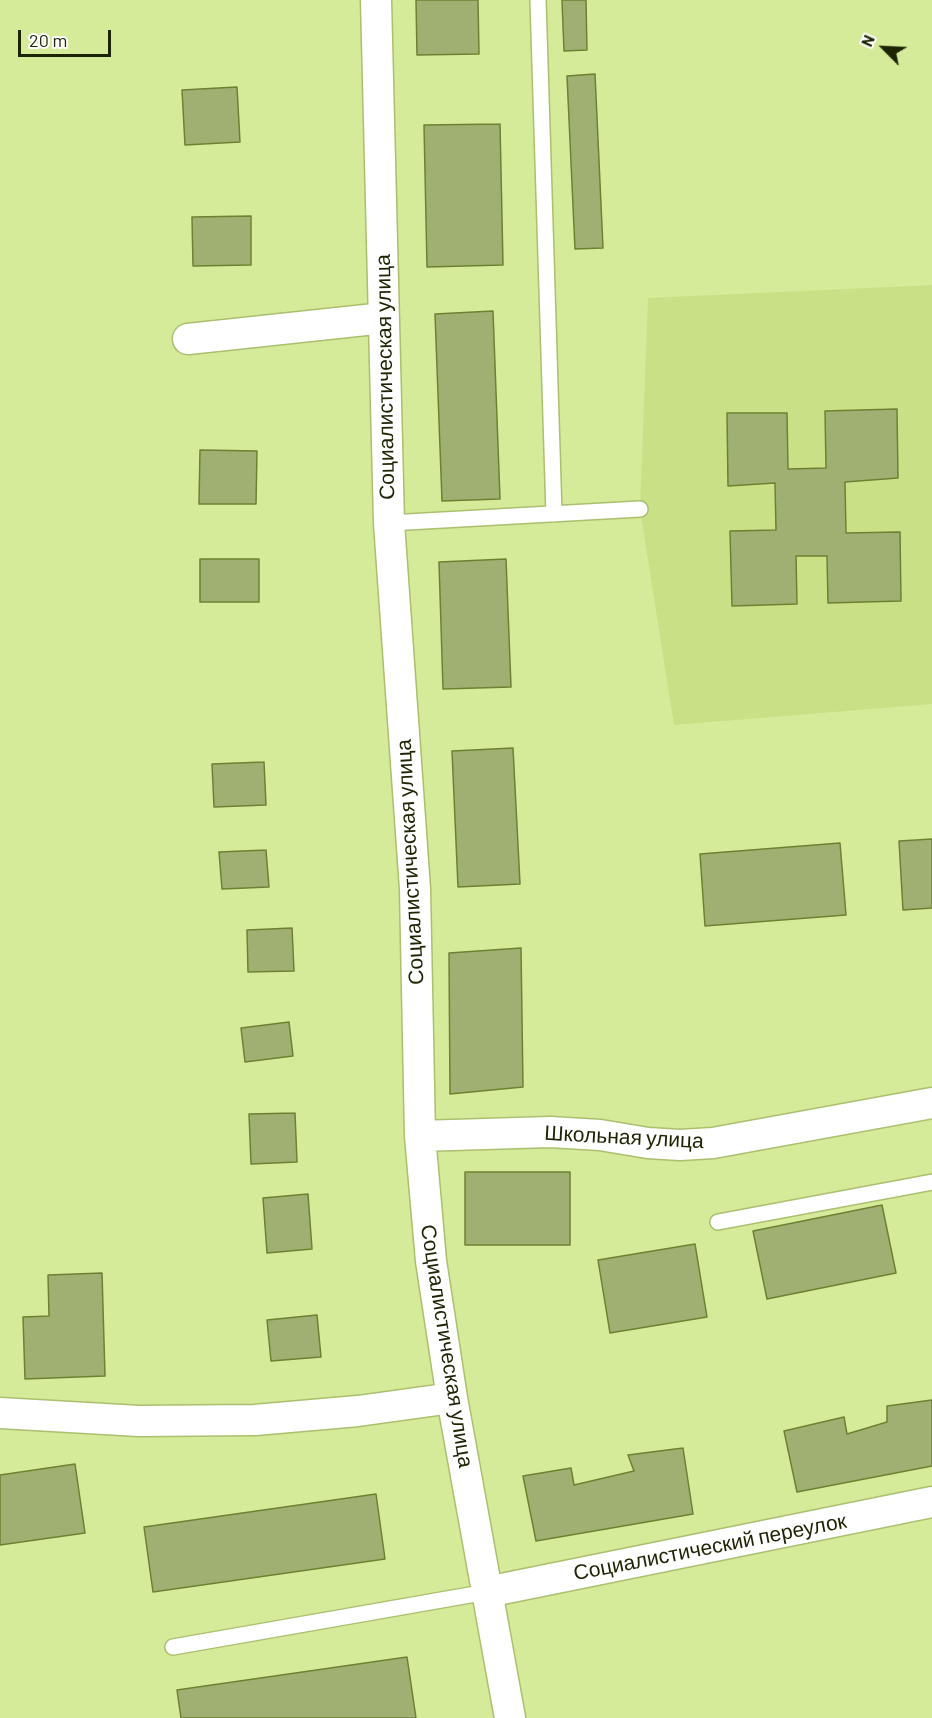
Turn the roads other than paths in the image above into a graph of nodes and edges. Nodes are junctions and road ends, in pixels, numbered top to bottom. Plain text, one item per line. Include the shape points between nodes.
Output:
1 (376, 0) edge
2 (538, 0) edge
3 (384, 318) junction
4 (188, 339) dead end
5 (640, 509) dead end
6 (554, 514) junction
7 (389, 524) junction
8 (932, 1103) edge
9 (420, 1136) junction
10 (932, 1182) edge
11 (718, 1222) dead end
12 (452, 1398) junction
13 (0, 1413) edge
14 (932, 1502) edge
15 (487, 1592) junction
16 (173, 1647) dead end
17 (510, 1718) edge

1 - 3 street, Социалистическая улица
2 - 6 lane
3 - 4 street
3 - 7 street, Социалистическая улица
5 - 6 lane
6 - 7 lane
7 - 9 street, Социалистическая улица via 415,889
8 - 9 street, Школьная улица via 713,1143 648,1143 550,1132
9 - 12 street, Социалистическая улица via 431,1261
10 - 11 lane
12 - 13 street via 255,1420 140,1421
12 - 15 street, Социалистическая улица
14 - 15 street, Социалистический переулок
15 - 16 lane
15 - 17 street, Социалистическая улица

